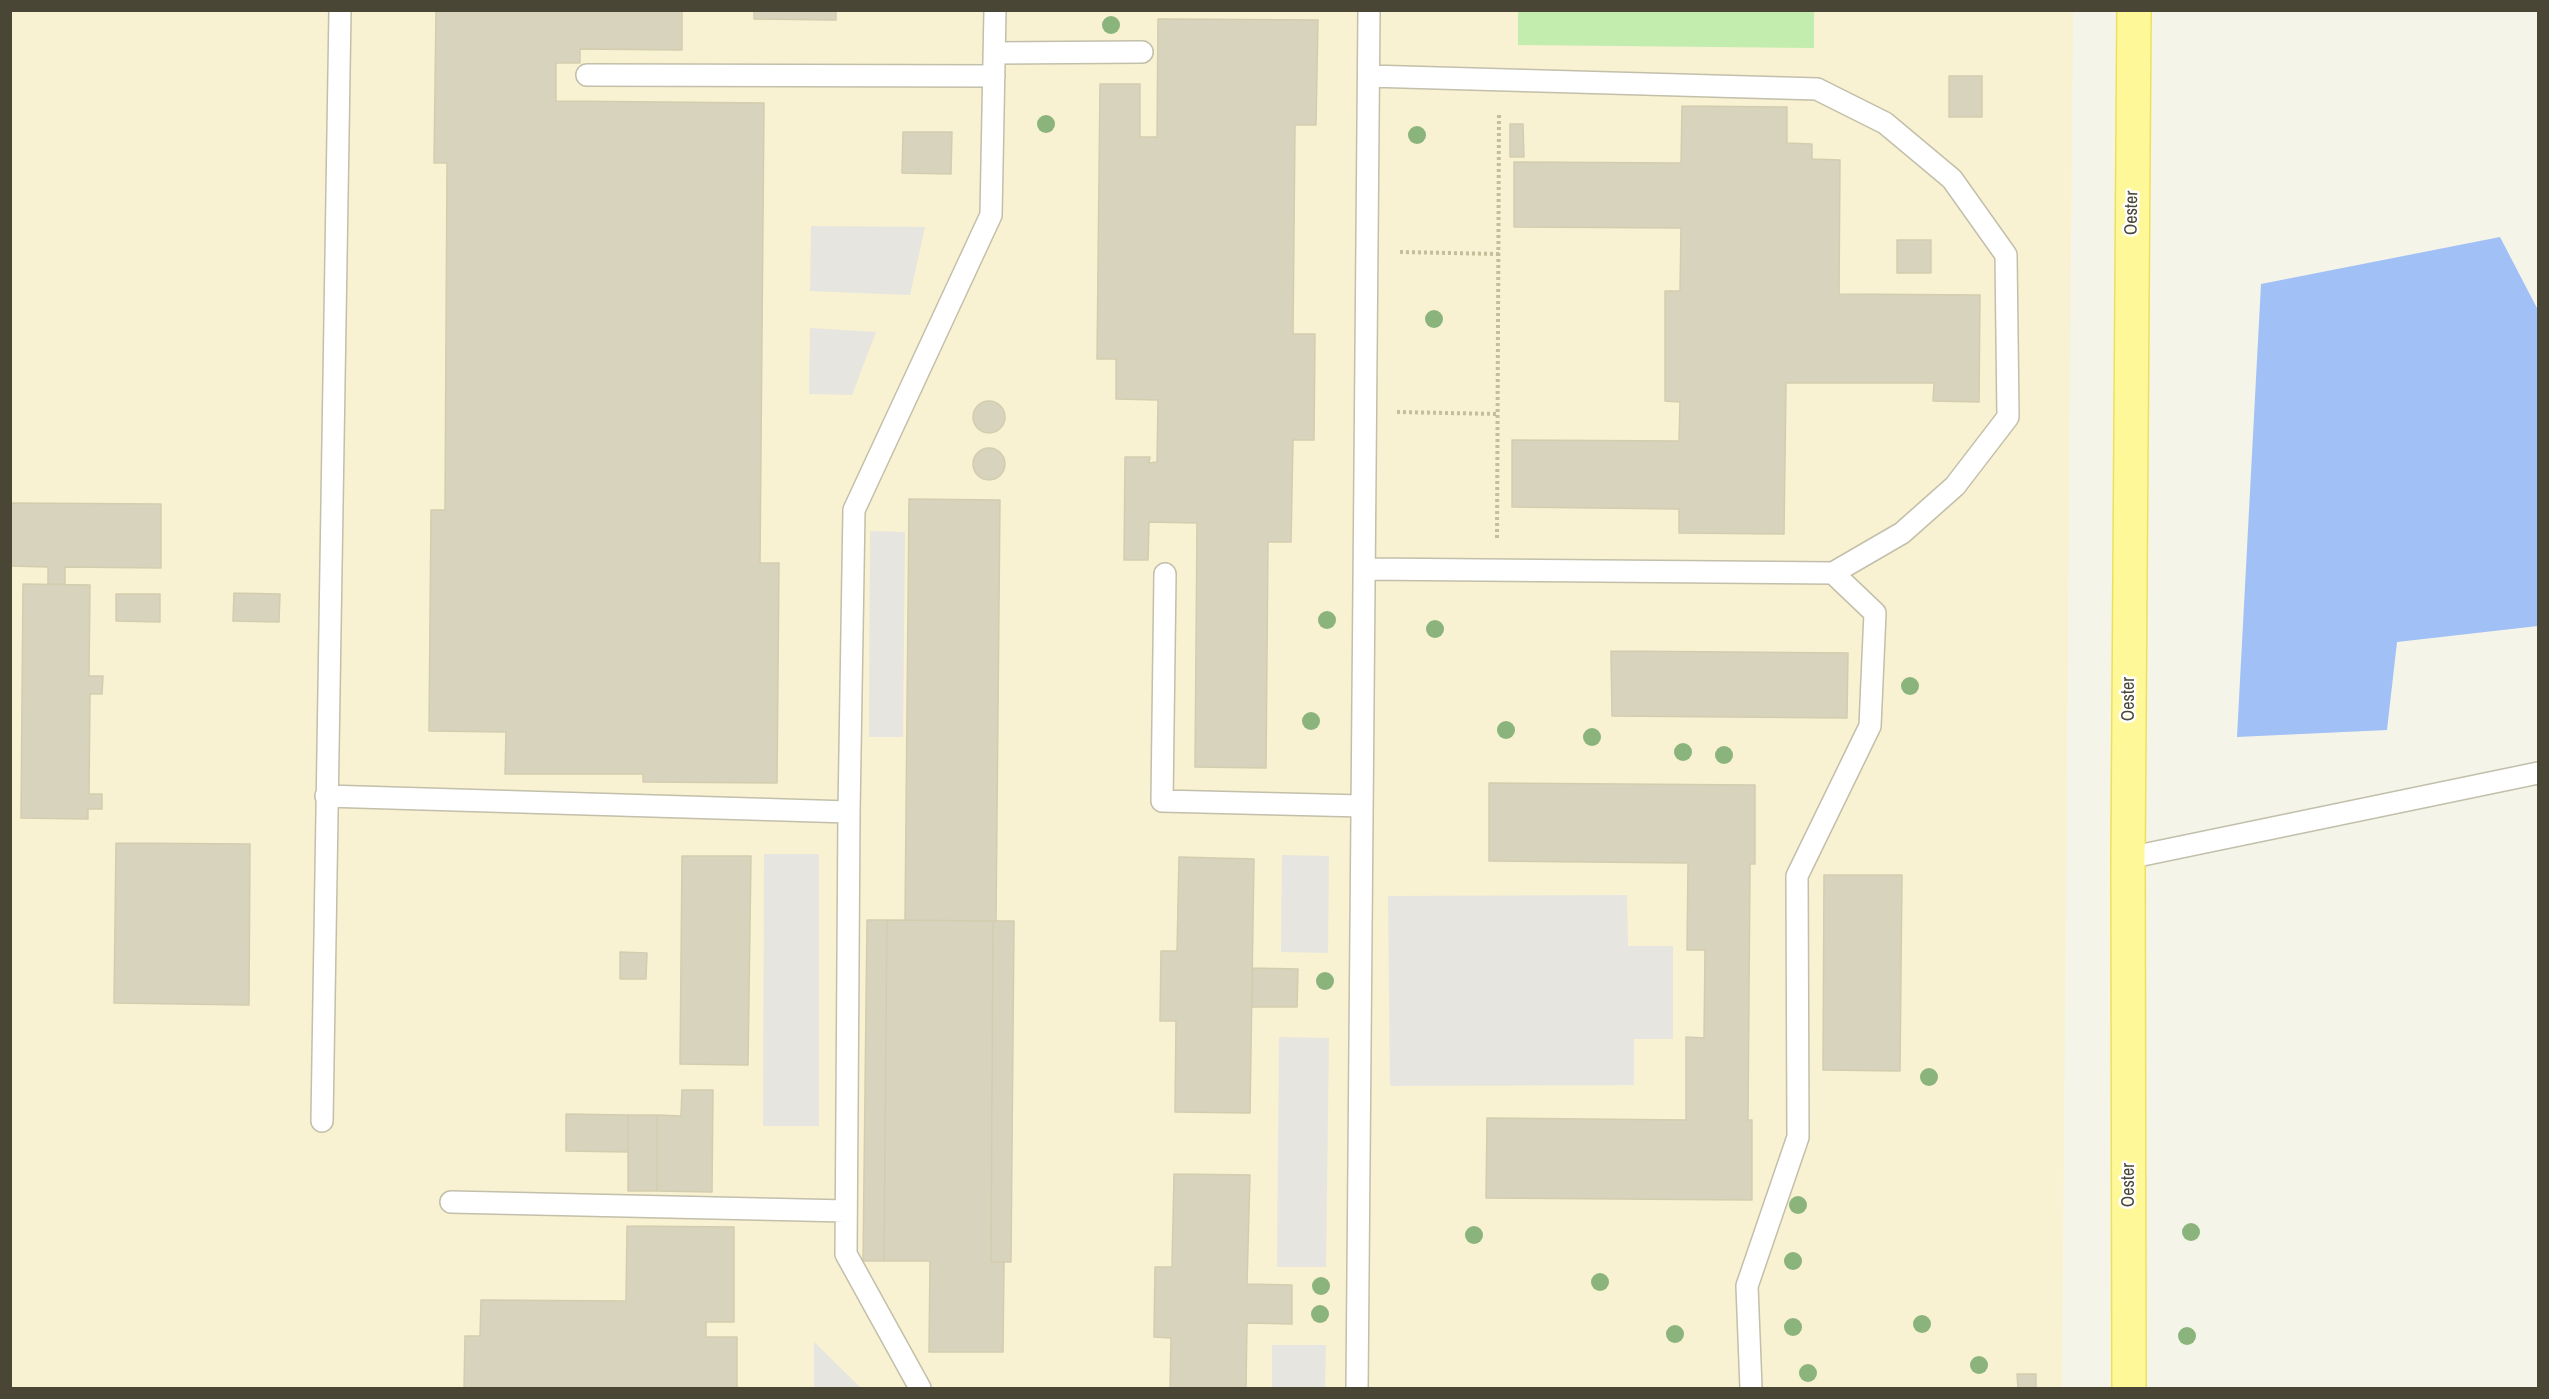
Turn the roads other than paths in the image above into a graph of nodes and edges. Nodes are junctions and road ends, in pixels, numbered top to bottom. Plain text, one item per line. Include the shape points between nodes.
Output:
1 (340, 10) edge
2 (995, 10) edge
3 (1369, 10) edge
4 (2134, 10) edge
5 (1142, 52) dead end
6 (994, 53) junction
7 (587, 75) dead end
8 (994, 76) junction
9 (1368, 76) junction
10 (1366, 570) junction
11 (1833, 573) junction
12 (1165, 574) dead end
13 (2538, 772) edge
14 (326, 796) junction
15 (1362, 806) junction
16 (849, 812) junction
17 (2128, 858) junction
18 (322, 1121) dead end
19 (451, 1202) dead end
20 (846, 1211) junction
21 (920, 1389) edge
22 (1358, 1389) edge
23 (1751, 1389) edge
24 (2129, 1389) edge

1 - 14 lane
2 - 6 lane
3 - 9 lane
4 - 17 main road, Oester
5 - 6 lane
6 - 8 lane
7 - 8 lane
8 - 16 lane via 991,216 854,510
9 - 10 lane
9 - 11 lane via 1817,88 1885,123 1952,179 2007,255 2008,417 1955,486 1902,533
10 - 11 lane
10 - 15 lane
11 - 23 lane via 1875,613 1869,726 1797,876 1798,1137 1747,1286
12 - 15 lane via 1162,801
13 - 17 lane
14 - 16 lane
14 - 18 lane
15 - 22 lane
16 - 20 lane
17 - 24 main road, Oester
19 - 20 lane
20 - 21 lane via 846,1254

